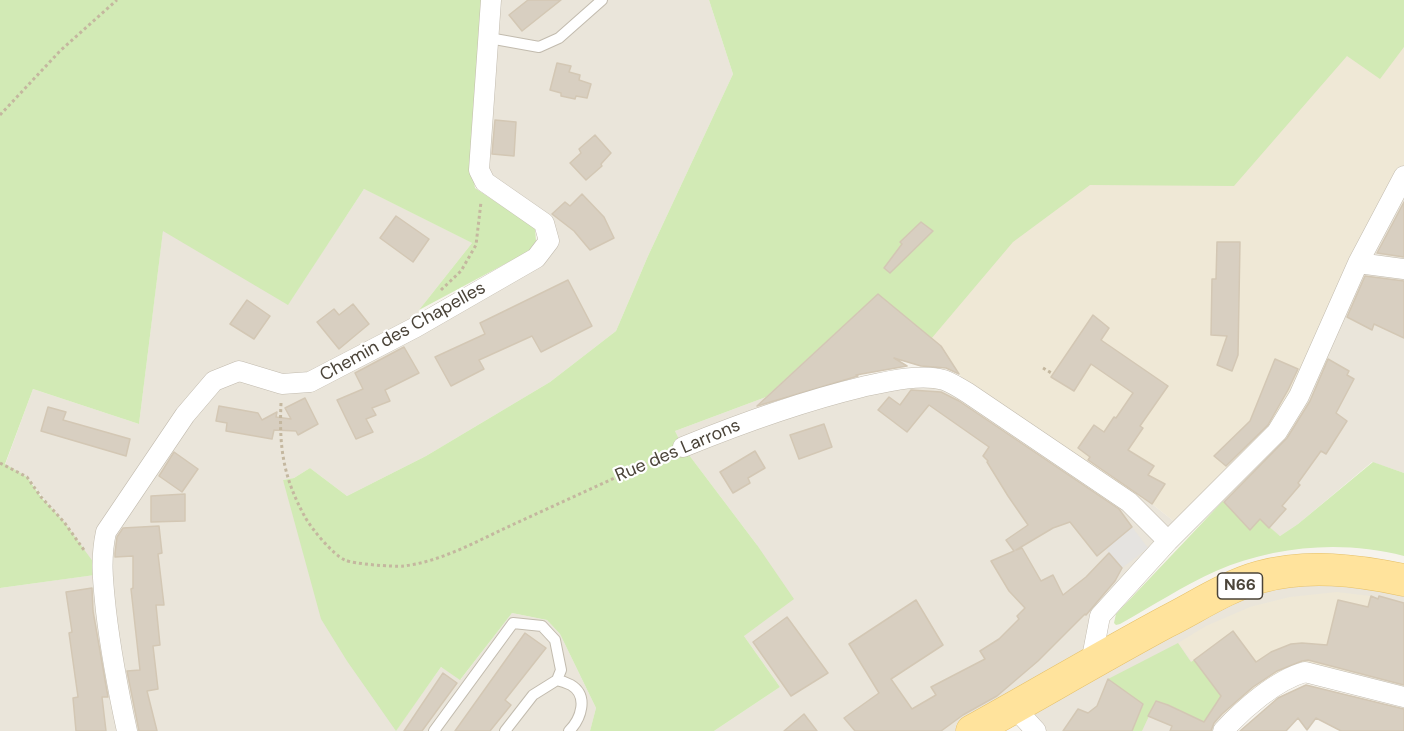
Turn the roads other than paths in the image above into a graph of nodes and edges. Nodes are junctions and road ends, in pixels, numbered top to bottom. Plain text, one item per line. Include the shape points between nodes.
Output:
1 (492, 0) edge
2 (602, 0) edge
3 (489, 38) junction
4 (1404, 176) edge
5 (1358, 263) junction
6 (1404, 269) edge
7 (683, 447) road end
8 (1168, 541) junction
9 (1404, 580) edge
10 (1091, 663) junction
11 (557, 680) junction
12 (1404, 697) edge
13 (1014, 707) junction
14 (127, 731) edge
15 (434, 731) edge
16 (506, 731) edge
17 (569, 731) edge
18 (972, 731) edge
19 (1036, 731) edge
20 (1223, 731) edge

1 - 3 street
2 - 3 lane via 559,38 539,47
3 - 14 street, Chemin des Chapelles via 479,170 485,182 544,223 549,241 536,258 310,382 282,384 239,371 214,381 184,415 106,532 101,553 112,663
4 - 5 street
5 - 6 street
5 - 8 street via 1299,396 1277,432
7 - 8 street, Rue des Larrons via 816,398 885,382 942,379 1129,502
8 - 10 street via 1100,616
9 - 10 main road, N66 via 1360,571 1314,568 1260,577 1216,596
10 - 13 main road, N66
11 - 15 lane via 561,670 555,640 542,626 513,622
11 - 16 lane via 533,695
11 - 17 lane via 572,685 582,703 581,714
12 - 20 street via 1305,672 1292,676 1253,703
13 - 18 main road, N66
13 - 19 street

